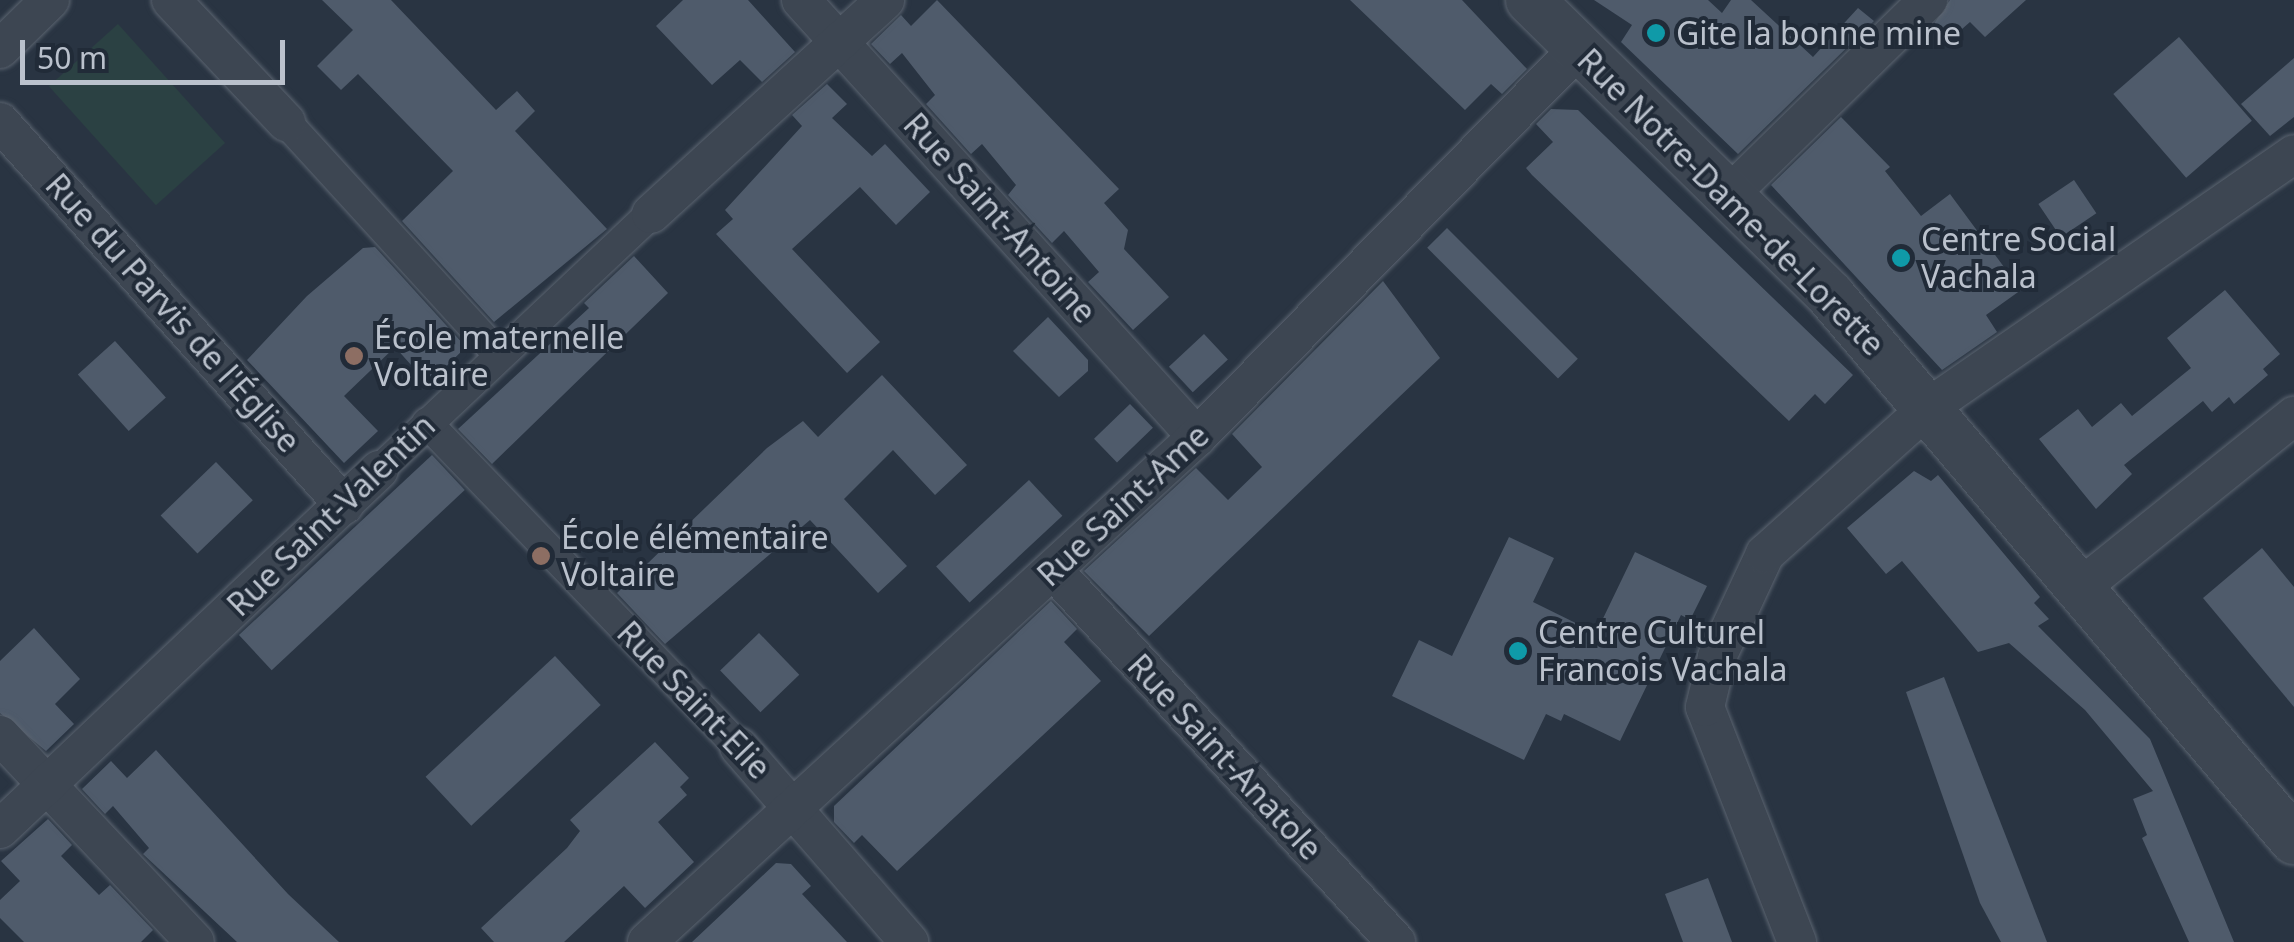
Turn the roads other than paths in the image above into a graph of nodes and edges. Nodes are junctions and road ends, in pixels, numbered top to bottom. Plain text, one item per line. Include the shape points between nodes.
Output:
1 (50, 0) edge
2 (172, 0) edge
3 (800, 0) edge
4 (885, 0) edge
5 (1530, 0) edge
6 (1928, 0) edge
7 (842, 42) junction
8 (1579, 48) junction
9 (0, 49) edge
10 (0, 122) edge
11 (286, 122) joint
12 (2294, 154) edge
13 (1731, 193) junction
14 (651, 214) joint
15 (496, 352) junction
16 (1929, 407) junction
17 (2294, 416) edge
18 (427, 423) junction
19 (1198, 437) junction
20 (379, 470) joint
21 (344, 505) junction
22 (1054, 571) junction
23 (2080, 588) junction
24 (0, 735) edge
25 (739, 746) joint
26 (48, 784) junction
27 (794, 804) junction
28 (0, 830) edge
29 (2294, 840) edge
30 (195, 942) edge
31 (648, 942) edge
32 (909, 942) edge
33 (1396, 942) edge
34 (1797, 942) edge

1 - 9 street
2 - 11 street
3 - 7 street, Rue Saint-Antoine
4 - 7 street, Rue Saint-Valentin
5 - 8 street, Rue Notre-Dame-de-Lorette
6 - 13 street
7 - 14 street, Rue Saint-Valentin
7 - 19 street, Rue Saint-Antoine
8 - 13 street, Rue Notre-Dame-de-Lorette
8 - 19 street, Rue Saint-Ame
10 - 21 street, Rue du Parvis de l'Église
11 - 15 street
12 - 16 street
13 - 16 street, Rue Notre-Dame-de-Lorette
14 - 15 street, Rue Saint-Valentin
15 - 18 street, Rue Saint-Valentin
16 - 23 street, Rue Notre-Dame-de-Lorette
16 - 34 street via 1765,554 1716,657 1705,707
17 - 23 street
18 - 20 street, Rue Saint-Valentin
18 - 25 street, Rue Saint-Elie
19 - 22 street, Rue Saint-Ame
20 - 21 street, Rue Saint-Valentin
21 - 26 street, Rue Saint-Valentin
22 - 27 street, Rue Saint-Ame
22 - 33 street, Rue Saint-Anatole
23 - 29 street, Rue Notre-Dame-de-Lorette
24 - 26 street
25 - 27 street, Rue Saint-Elie
26 - 28 street, Rue Saint-Valentin
26 - 30 street
27 - 31 street, Rue Saint-Ame
27 - 32 street, Rue Saint-Elie

